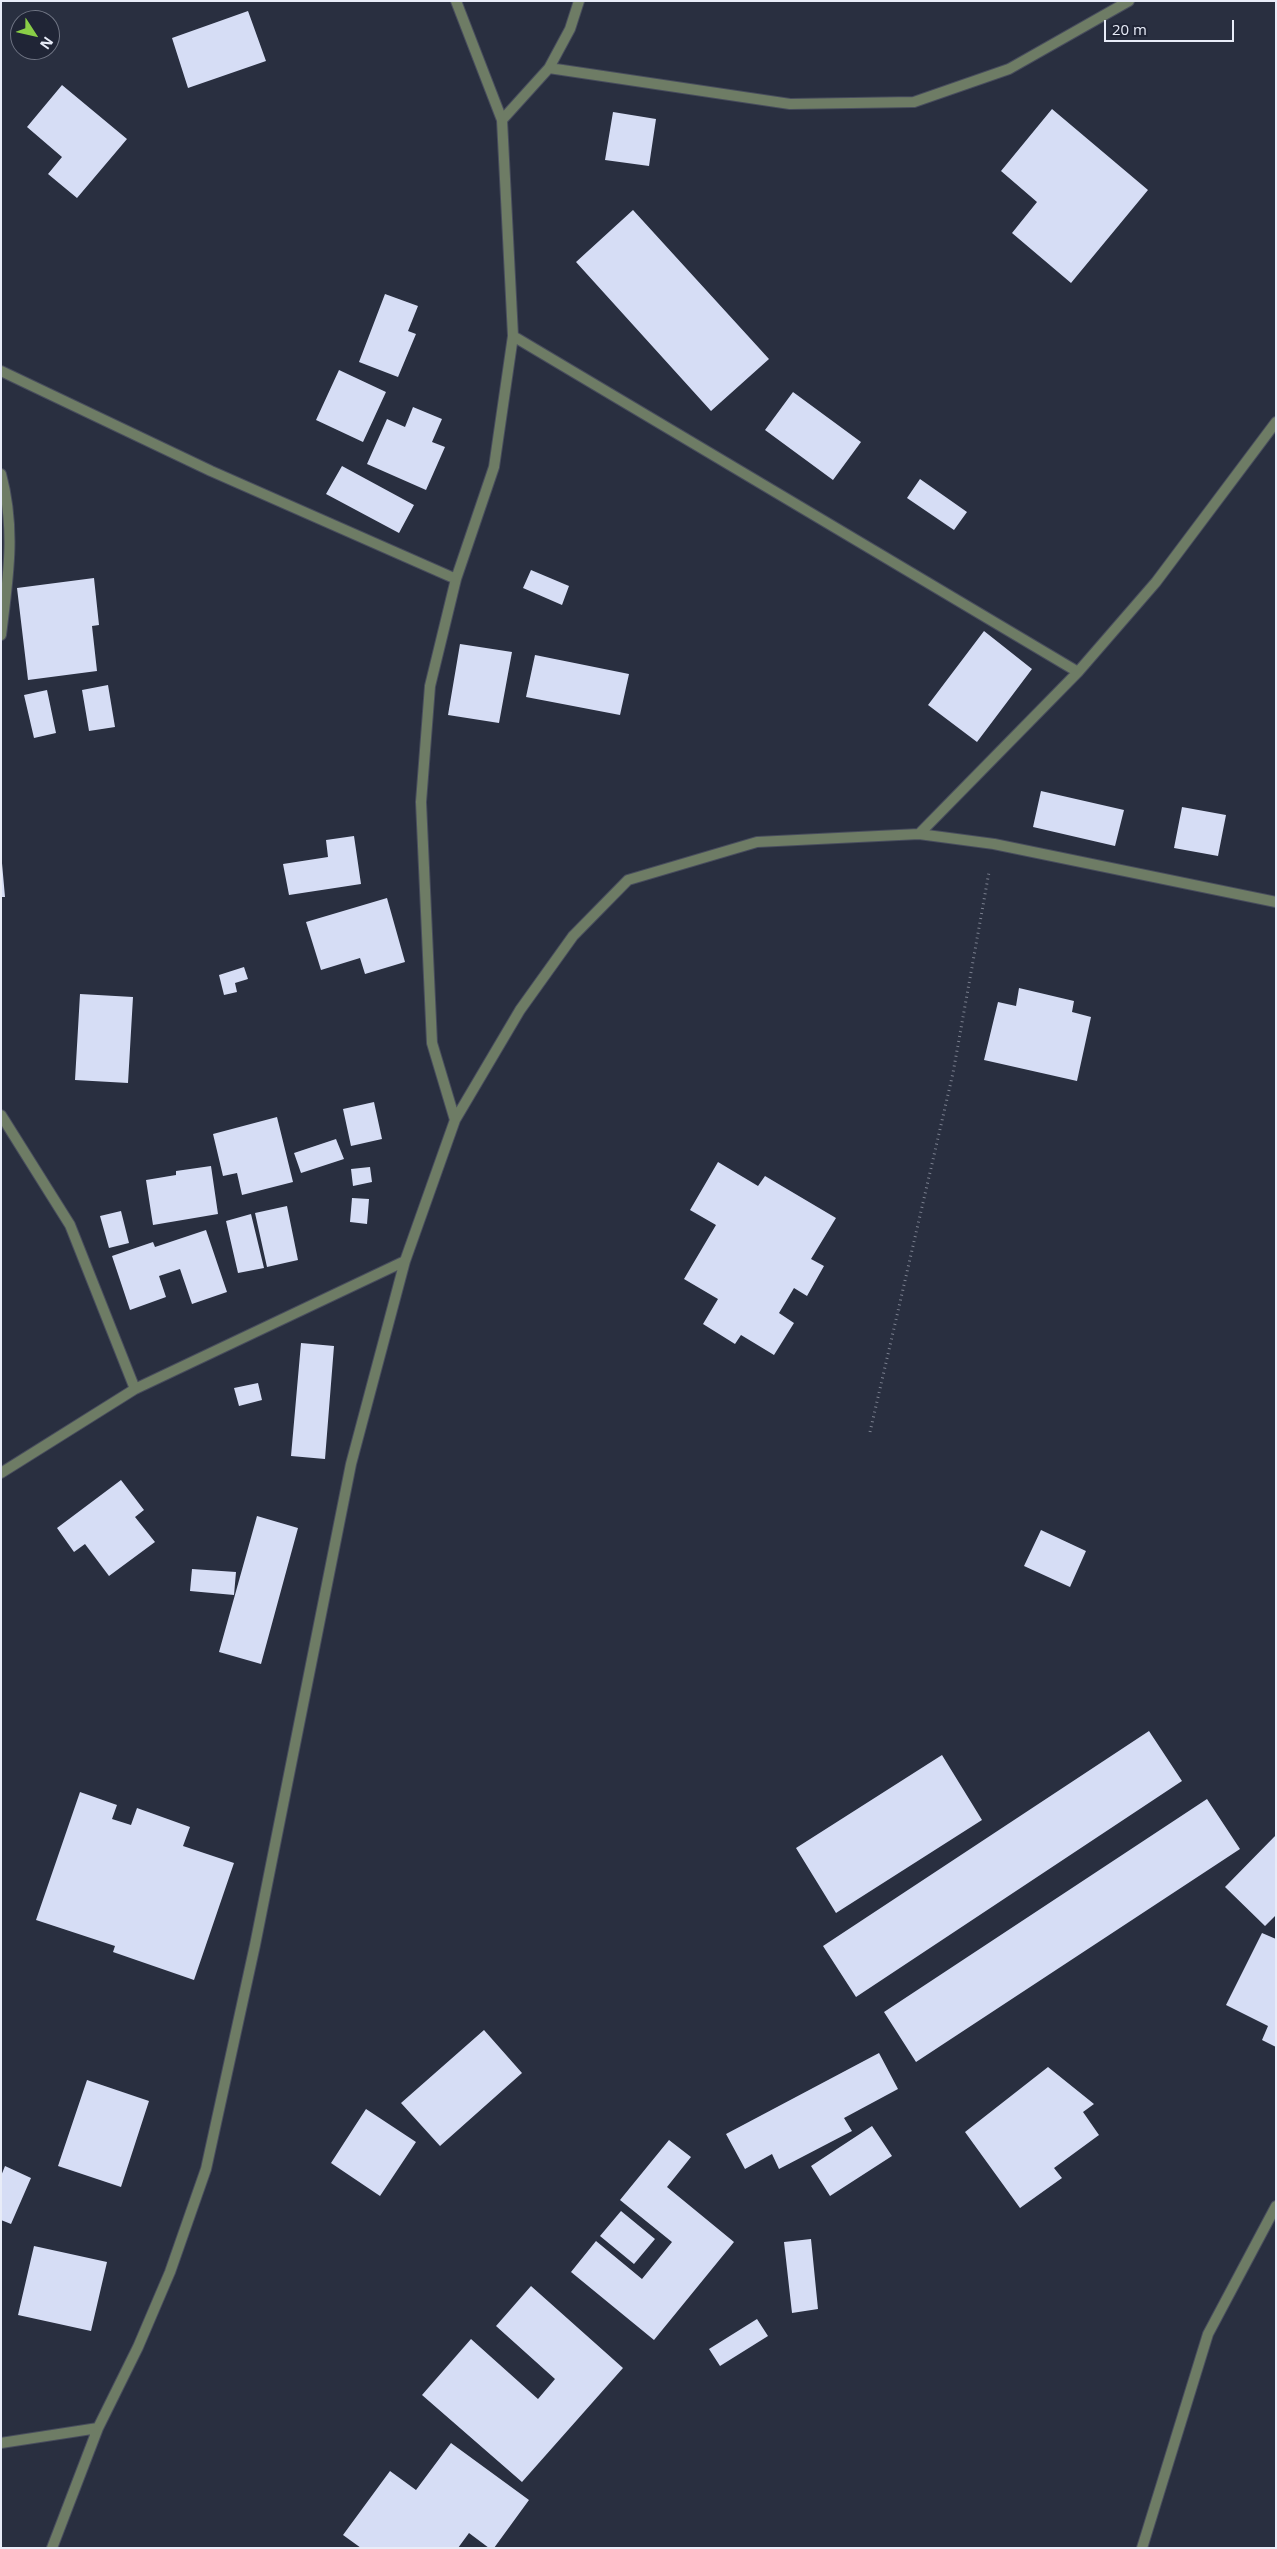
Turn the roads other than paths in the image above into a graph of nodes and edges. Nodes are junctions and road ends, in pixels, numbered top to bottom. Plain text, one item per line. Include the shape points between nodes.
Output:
1 (456, 1) edge
2 (579, 1) edge
3 (1129, 1) edge
4 (549, 68) junction
5 (502, 120) junction
6 (513, 336) junction
7 (1, 371) edge
8 (1276, 422) edge
9 (1, 474) edge
10 (456, 579) junction
11 (1, 635) edge
12 (1078, 672) junction
13 (919, 834) junction
14 (1276, 902) edge
15 (1, 1115) edge
16 (455, 1120) junction
17 (405, 1261) junction
18 (135, 1389) junction
19 (1, 1473) edge
20 (1276, 2206) edge
21 (98, 2428) junction
22 (1, 2443) edge
23 (52, 2548) edge
24 (1142, 2548) edge

1 - 5 street
2 - 4 street via 570,29
3 - 4 street via 1009,68 914,102 790,104
4 - 5 street
5 - 6 street
6 - 10 street via 494,467
6 - 12 street
7 - 10 street via 211,471
8 - 12 street via 1156,582
9 - 11 street via 6,491 11,551
10 - 16 street via 430,686 421,802 432,1042
12 - 13 street
13 - 14 street via 994,844
13 - 16 street via 757,842 628,880 573,936 520,1010
15 - 18 street via 70,1224
16 - 17 street
17 - 18 street
17 - 21 street via 351,1464 255,1945 206,2169 170,2272
18 - 19 street
20 - 24 street via 1208,2334
21 - 22 street
21 - 23 street

